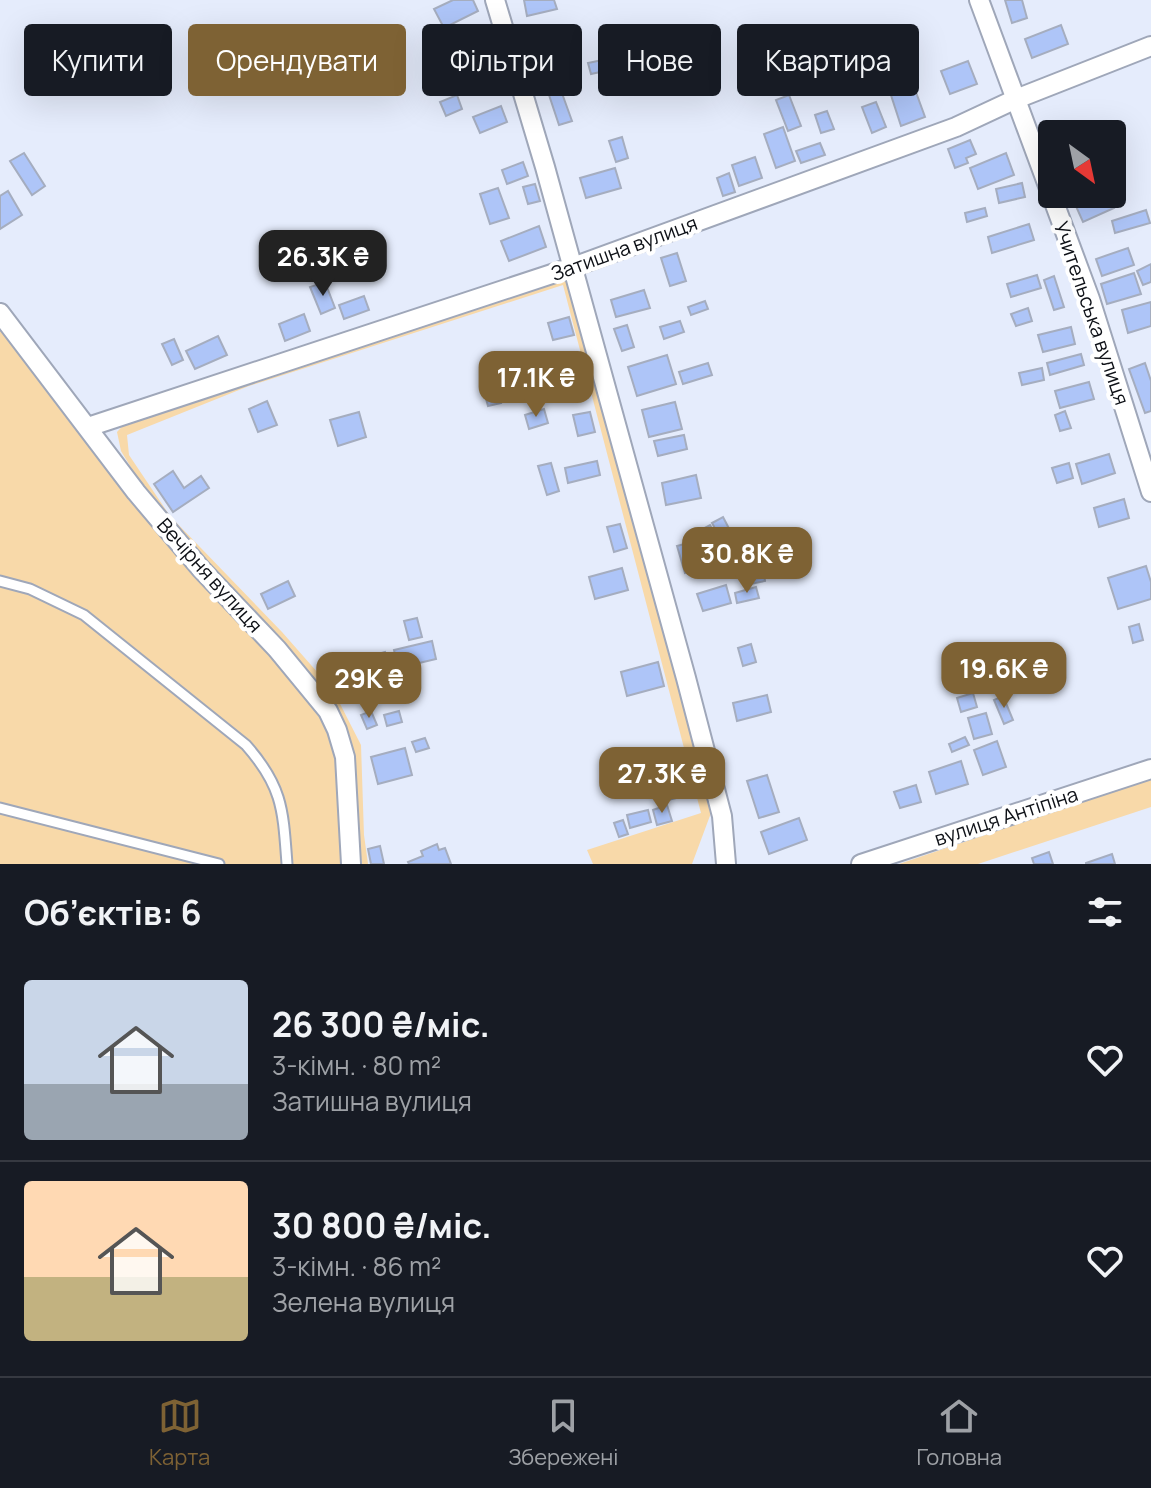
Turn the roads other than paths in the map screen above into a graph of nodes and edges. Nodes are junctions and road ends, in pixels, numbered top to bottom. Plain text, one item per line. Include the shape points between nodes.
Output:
1 (495, 0) edge
2 (979, 0) edge
3 (1151, 46) edge
4 (1016, 99) junction
5 (573, 267) junction
6 (0, 313) edge
7 (88, 427) junction
8 (1151, 492) edge
9 (0, 581) edge
10 (1151, 769) edge
11 (0, 808) edge
12 (219, 864) edge
13 (287, 864) edge
14 (351, 864) edge
15 (726, 864) edge
16 (861, 864) edge

1 - 5 street
2 - 4 street, Учительська вулиця
3 - 4 street, Затишна вулиця
4 - 5 street, Затишна вулиця via 956,127
4 - 8 street, Учительська вулиця via 1090,299
5 - 7 street, Затишна вулиця
5 - 15 street via 718,801
6 - 7 street, Вечірня вулиця
7 - 14 street, Вечірня вулиця via 136,492 328,711 345,757
9 - 13 lane via 84,615 246,745 267,768 276,789
10 - 16 street, вулиця Антіпіна
11 - 12 lane

